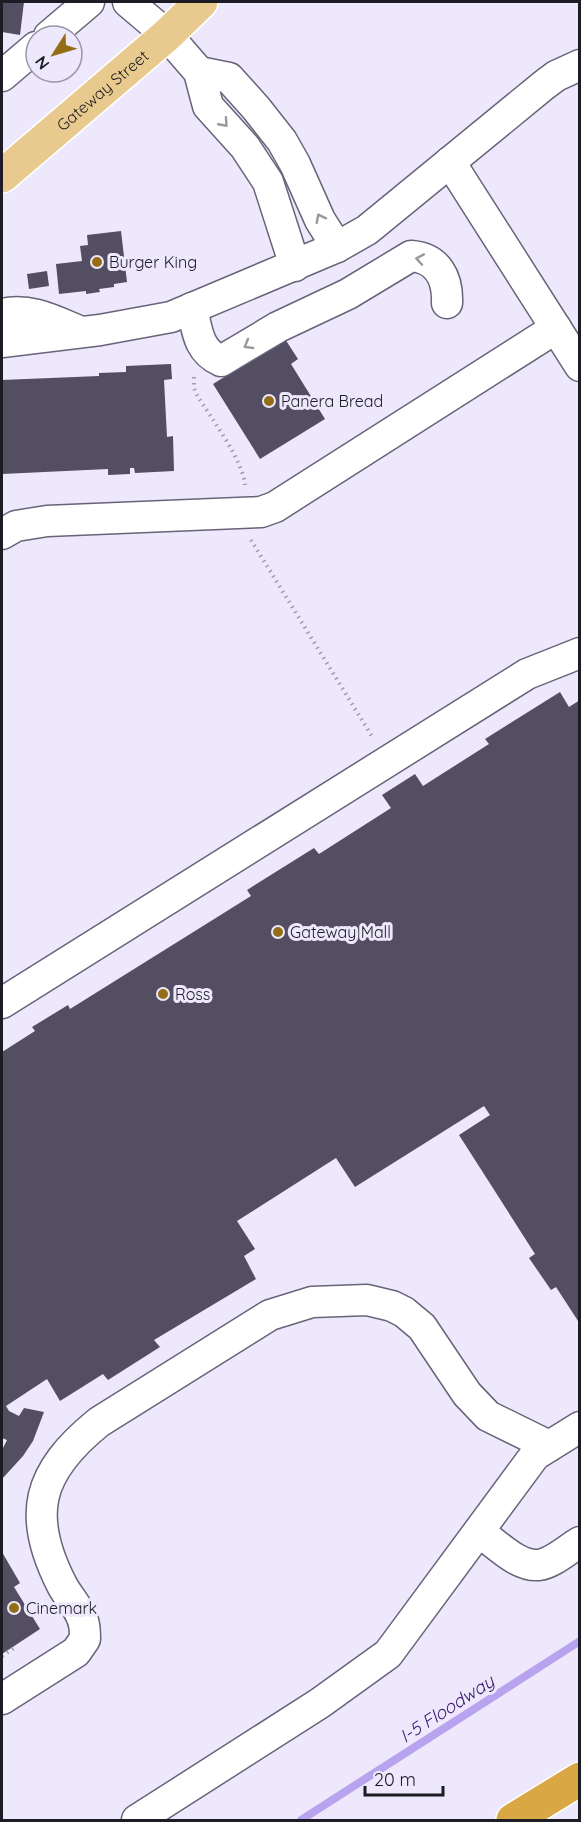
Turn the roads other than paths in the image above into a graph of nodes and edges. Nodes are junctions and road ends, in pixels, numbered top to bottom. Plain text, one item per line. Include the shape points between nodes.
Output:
1 (88, 2) edge
2 (128, 2) edge
3 (201, 2) edge
4 (63, 24) edge
5 (167, 35) junction
6 (24, 57) edge
7 (579, 65) edge
8 (199, 72) junction
9 (2, 76) edge
10 (450, 162) junction
11 (2, 176) edge
12 (337, 248) junction
13 (295, 266) junction
14 (447, 303) dead end
15 (192, 308) junction
16 (2, 314) edge
17 (556, 328) junction
18 (82, 333) junction
19 (2, 342) edge
20 (579, 366) edge
21 (2, 534) edge
22 (579, 653) edge
23 (2, 1003) edge
24 (579, 1426) edge
25 (549, 1446) junction
26 (478, 1532) junction
27 (579, 1542) edge
28 (2, 1700) edge
29 (579, 1779) edge
30 (137, 1821) edge
31 (513, 1821) edge

1 - 4 lane
2 - 5 lane
3 - 5 main road, Gateway Street
5 - 8 lane
5 - 11 main road, Gateway Street
6 - 9 lane
7 - 10 lane via 544,85
12 -> 8 lane via 282,141 229,78
8 -> 13 lane via 208,106 268,182
10 - 12 lane via 368,230
10 - 17 lane
12 - 13 lane
13 - 15 lane
14 -> 15 lane via 448,287 443,276 430,260 411,256 221,361 209,356 203,347
15 - 18 lane via 171,317
16 - 18 lane via 36,314
17 - 20 lane
17 - 21 lane via 275,507 261,512 47,521 16,526
18 - 19 lane
22 - 23 lane via 527,674
24 - 25 lane
25 - 26 lane via 535,1455
25 - 28 lane via 488,1416 467,1394 422,1327 392,1306 360,1300 312,1302 270,1315 99,1422 61,1460 43,1494 42,1536 63,1588 83,1619 85,1639 76,1652
26 - 27 lane via 510,1556 540,1565
26 - 30 lane via 388,1654 320,1703
29 - 31 highway

